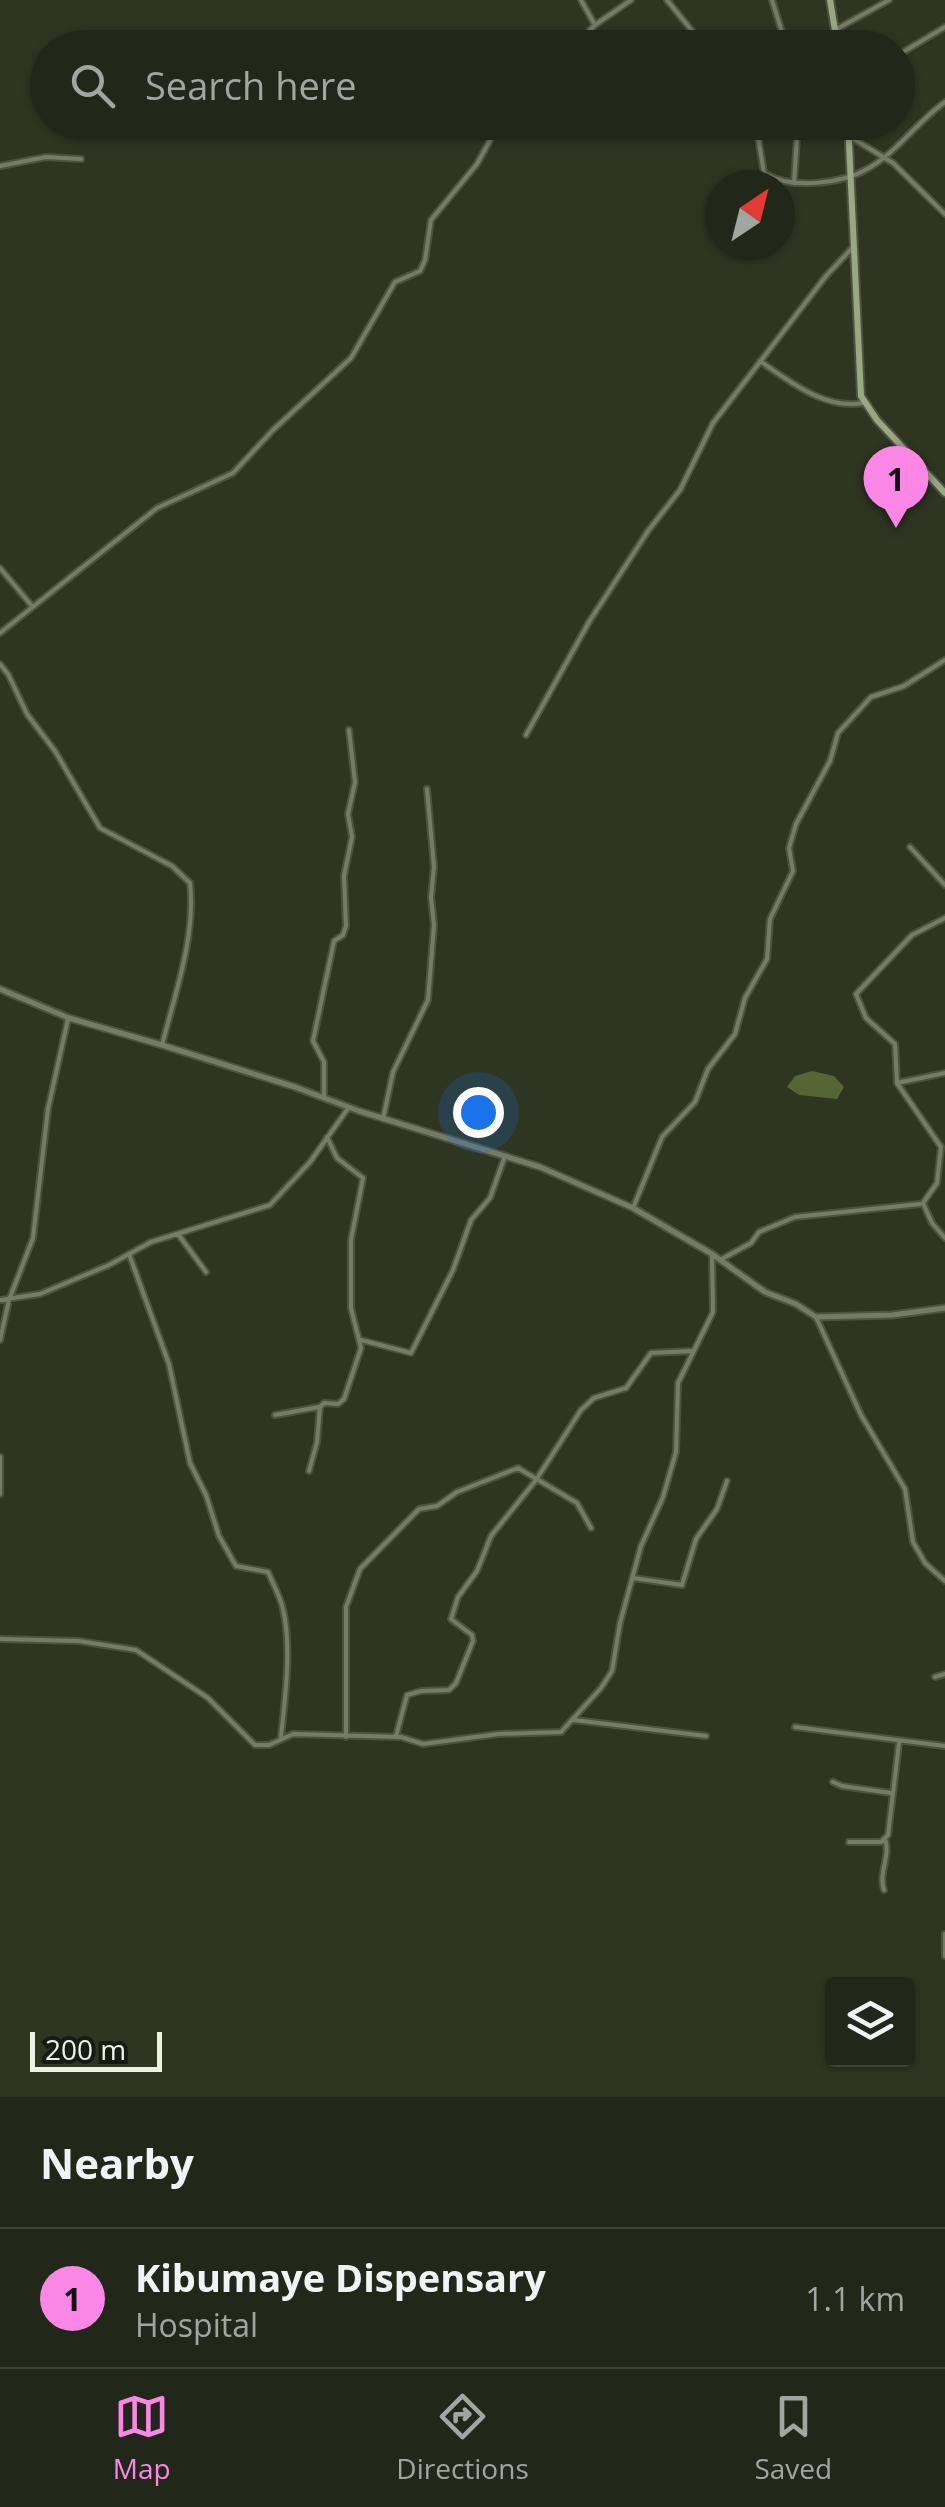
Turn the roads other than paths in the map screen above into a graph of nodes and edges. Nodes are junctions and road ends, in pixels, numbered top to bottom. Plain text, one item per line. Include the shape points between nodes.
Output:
1 (582, 0) edge
2 (631, 0) edge
3 (667, 0) edge
4 (772, 0) edge
5 (830, 0) edge
6 (889, 0) edge
7 (595, 25) junction
8 (945, 27) edge
9 (591, 30) edge
10 (691, 30) edge
11 (781, 30) edge
12 (836, 30) joint
13 (915, 45) edge
14 (945, 102) edge
15 (915, 129) edge
16 (490, 140) edge
17 (759, 140) edge
18 (797, 140) edge
19 (849, 140) edge
20 (855, 140) edge
21 (903, 140) edge
22 (81, 158) dead end
23 (883, 158) junction
24 (0, 166) edge
25 (764, 170) edge
26 (795, 170) edge
27 (853, 173) junction
28 (795, 184) edge
29 (945, 214) edge
30 (854, 246) junction
31 (760, 361) junction
32 (864, 403) junction
33 (945, 478) edge
34 (938, 486) junction
35 (945, 492) edge
36 (0, 568) edge
37 (33, 608) junction
38 (0, 633) edge
39 (945, 660) edge
40 (0, 664) edge
41 (348, 730) dead end
42 (526, 735) dead end
43 (428, 789) dead end
44 (910, 847) dead end
45 (945, 885) edge
46 (945, 918) edge
47 (0, 989) edge
48 (68, 1018) junction
49 (162, 1044) junction
50 (945, 1073) edge
51 (897, 1083) junction
52 (324, 1097) junction
53 (348, 1107) junction
54 (384, 1119) junction
55 (327, 1138) junction
56 (943, 1148) edge
57 (505, 1156) junction
58 (922, 1203) junction
59 (633, 1208) junction
60 (178, 1234) junction
61 (945, 1238) edge
62 (129, 1254) junction
63 (712, 1254) junction
64 (720, 1260) junction
65 (206, 1272) dead end
66 (0, 1300) edge
67 (9, 1300) junction
68 (945, 1308) edge
69 (816, 1317) junction
70 (0, 1340) edge
71 (361, 1340) junction
72 (692, 1351) junction
73 (320, 1407) junction
74 (275, 1415) dead end
75 (0, 1458) edge
76 (309, 1471) dead end
77 (536, 1480) junction
78 (727, 1480) dead end
79 (0, 1494) edge
80 (591, 1528) dead end
81 (633, 1578) junction
82 (945, 1580) edge
83 (0, 1639) edge
84 (945, 1674) edge
85 (935, 1677) dead end
86 (574, 1720) junction
87 (795, 1727) dead end
88 (396, 1736) junction
89 (706, 1736) dead end
90 (280, 1738) junction
91 (346, 1738) junction
92 (899, 1743) junction
93 (945, 1746) edge
94 (833, 1782) dead end
95 (891, 1793) junction
96 (886, 1838) junction
97 (849, 1842) dead end
98 (884, 1890) dead end
99 (945, 1934) edge
100 (945, 1956) edge

1 - 7 street
2 - 7 street
3 - 10 street
4 - 11 street
5 - 12 main road
6 - 12 street
7 - 9 street
8 - 13 street
14 - 15 street
16 - 37 street via 432,220 420,271 394,282 352,358 233,473 157,508
17 - 25 street
18 - 26 street
19 - 27 main road
20 - 23 street
21 - 23 street
22 - 24 street
23 - 27 street
23 - 29 street
27 - 28 street
27 - 30 main road
30 - 31 street
30 - 32 main road
31 - 32 street via 829,402
31 - 42 street via 713,423 680,490 589,622
32 - 34 main road
33 - 34 street
34 - 35 main road
36 - 37 street
37 - 38 street
39 - 59 street via 871,697 838,733 796,824 790,880 770,919 766,959 735,1034 708,1069 695,1102 662,1137
40 - 49 street via 100,828 172,866 190,884 182,968
41 - 52 street via 355,782 344,876 346,926 334,941 313,1041 324,1062
43 - 54 street via 434,868 429,989 394,1072
44 - 45 street
46 - 51 street via 912,935 856,994 866,1018 896,1044
47 - 48 street
48 - 49 street
48 - 67 street via 48,1108 34,1238
49 - 52 street
50 - 51 street
51 - 56 street
52 - 53 street
53 - 54 street
53 - 55 street
54 - 57 street
55 - 60 street via 270,1206
55 - 71 street via 337,1158 363,1178 350,1240 351,1308
56 - 58 street via 936,1183
57 - 59 street
57 - 71 street via 411,1353
58 - 61 street
58 - 64 street via 795,1217
59 - 63 street
60 - 62 street
60 - 65 street
62 - 67 street via 40,1294
62 - 90 street via 168,1364 190,1463 220,1536 236,1566 268,1572 280,1599 286,1629
63 - 64 street
63 - 72 street via 713,1312
64 - 69 street
66 - 67 street
67 - 70 street
68 - 69 street
69 - 82 street via 906,1489 913,1542
71 - 73 street via 344,1398
72 - 77 street via 651,1352 626,1388 588,1402
72 - 81 street via 678,1383 673,1463
73 - 74 street
73 - 76 street
75 - 79 street
77 - 80 street via 577,1503
77 - 88 street via 491,1536 478,1571 458,1597 451,1619 473,1641 456,1682 449,1690 407,1695
77 - 91 street via 511,1468 437,1506 423,1506 360,1569 347,1600
78 - 81 street via 696,1539 682,1585
81 - 86 street via 612,1671
83 - 90 street via 136,1650 208,1698 252,1744
84 - 85 street
86 - 88 street via 556,1734 424,1744
86 - 89 street
87 - 92 street
88 - 91 street
90 - 91 street
92 - 93 street
92 - 95 street
94 - 95 street
95 - 96 street
96 - 97 street
96 - 98 street
99 - 100 street

